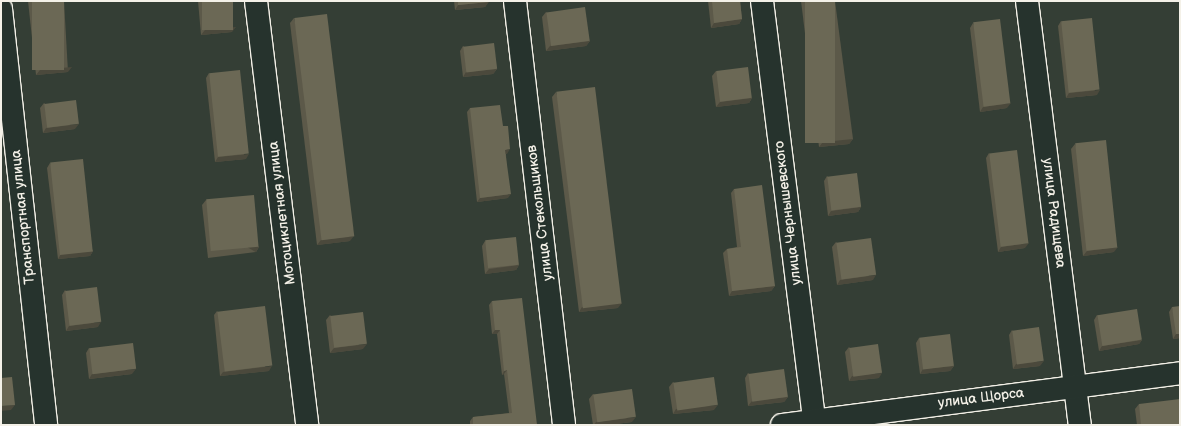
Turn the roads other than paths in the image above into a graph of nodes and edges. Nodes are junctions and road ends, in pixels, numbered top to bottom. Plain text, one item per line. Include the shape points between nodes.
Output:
1 (256, 1) edge
2 (515, 1) edge
3 (762, 1) edge
4 (1027, 1) edge
5 (1, 9) edge
6 (1180, 372) edge
7 (1076, 386) junction
8 (814, 422) edge
9 (46, 425) edge
10 (307, 425) edge
11 (564, 425) edge
12 (782, 425) edge
13 (1080, 425) edge

1 - 10 street, Мотоциклетная улица
2 - 11 street, улица Стекольщиков
3 - 8 street, улица Чернышевского
4 - 7 street, улица Радищева
5 - 9 street, Транспортная улица
6 - 7 street, улица Щорса
7 - 8 street, улица Щорса
7 - 13 street, улица Радищева
8 - 12 street, улица Щорса

